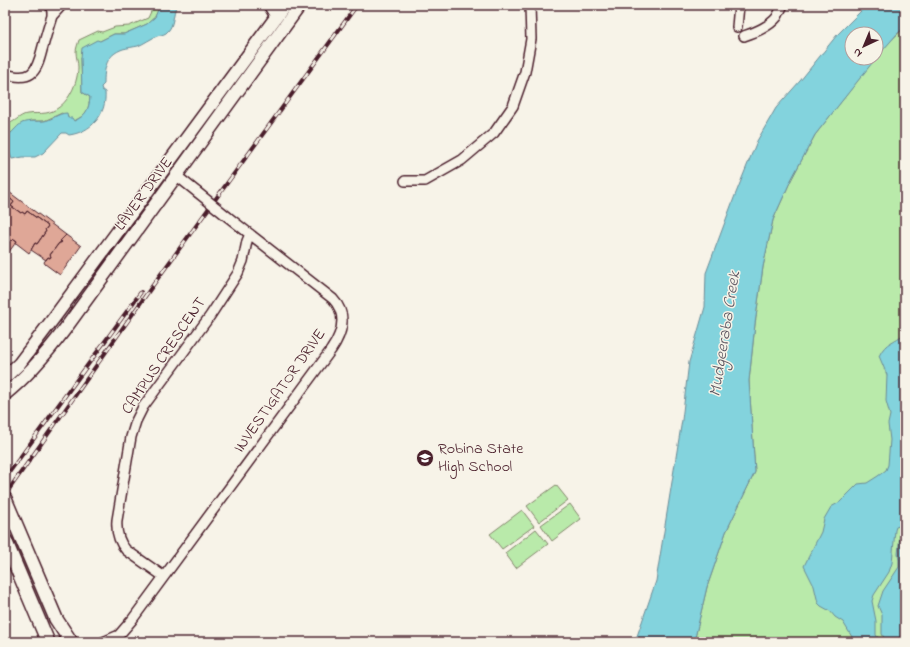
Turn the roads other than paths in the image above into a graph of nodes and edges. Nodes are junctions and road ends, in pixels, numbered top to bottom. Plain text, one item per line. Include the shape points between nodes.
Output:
1 (50, 5) edge
2 (62, 5) edge
3 (268, 5) edge
4 (285, 5) edge
5 (300, 5) edge
6 (530, 5) edge
7 (739, 5) edge
8 (783, 5) edge
9 (52, 16) junction
10 (276, 18) junction
11 (737, 27) dead end
12 (744, 36) dead end
13 (5, 74) edge
14 (176, 176) junction
15 (405, 182) dead end
16 (250, 234) junction
17 (262, 243) junction
18 (244, 256) junction
19 (5, 377) edge
20 (5, 394) edge
21 (5, 499) edge
22 (5, 540) edge
23 (163, 576) junction
24 (115, 639) edge
25 (48, 642) edge
26 (60, 642) edge
27 (72, 642) edge
28 (103, 642) edge

1 - 9 street
2 - 9 street
3 - 10 street
4 - 10 street, LAVER DRIVE
5 - 14 street, LAVER DRIVE
6 - 15 street via 531,39 525,72 513,106 494,133 462,160 444,171 425,181
7 - 11 street
8 - 12 street via 777,17 766,26
9 - 13 street via 36,69 29,75 18,77
10 - 19 street, LAVER DRIVE via 29,351
14 - 16 street, INVESTIGATOR DRIVE, bridge
14 - 20 street, LAVER DRIVE via 40,361
16 - 17 street, INVESTIGATOR DRIVE
16 - 18 street, CAMPUS CRESCENT
17 - 18 street
17 - 23 street, INVESTIGATOR DRIVE via 337,303 341,313 341,330 330,350
18 - 23 street, CAMPUS CRESCENT via 238,273 217,306 143,407 132,433 117,533 126,550
21 - 27 main road via 56,619
22 - 25 main road
23 - 24 street, INVESTIGATOR DRIVE via 132,620
24 - 28 street, INVESTIGATOR DRIVE
26 - 27 main road

